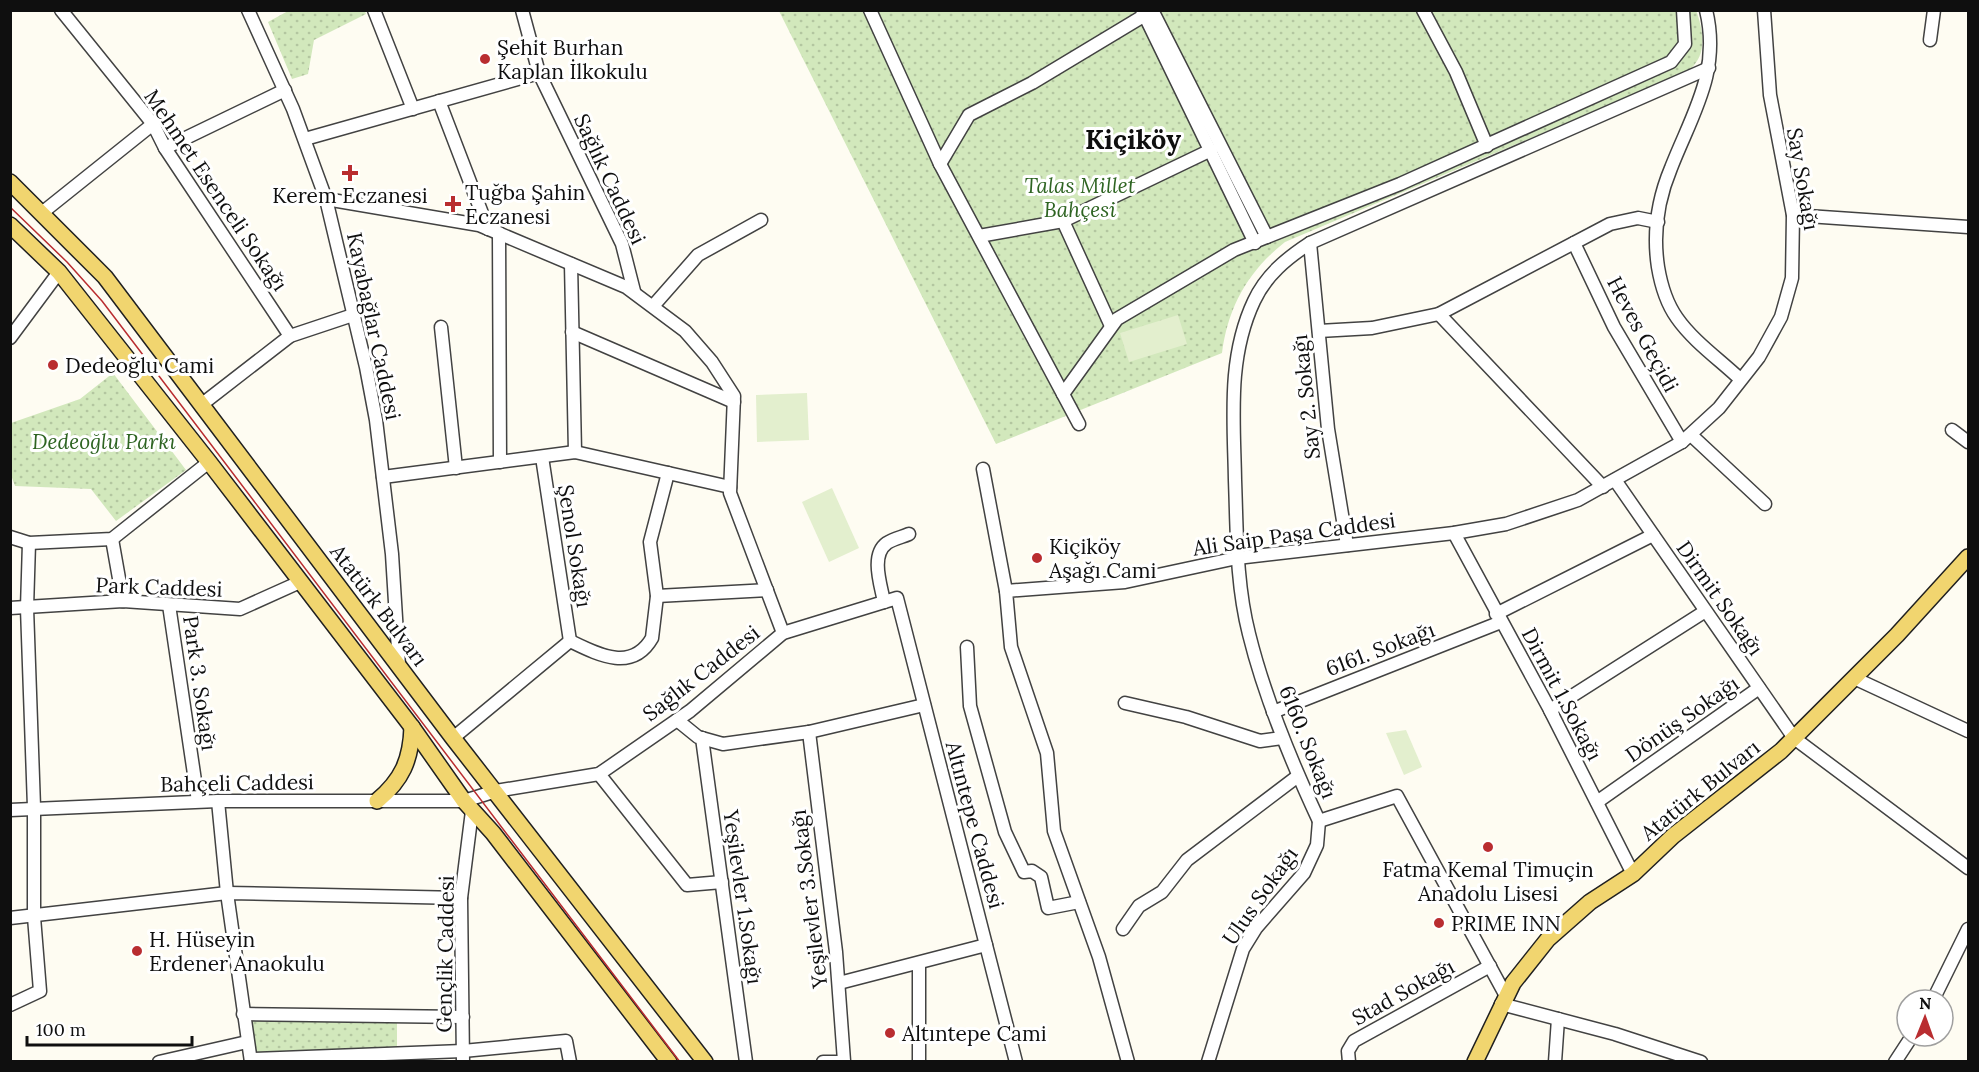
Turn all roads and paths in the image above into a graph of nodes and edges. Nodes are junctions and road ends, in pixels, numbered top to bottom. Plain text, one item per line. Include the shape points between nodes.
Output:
1 (62, 10) edge
2 (374, 10) edge
3 (522, 10) edge
4 (870, 10) edge
5 (1423, 10) edge
6 (1683, 10) edge
7 (1706, 10) edge
8 (1764, 10) edge
9 (1934, 10) edge
10 (253, 12) edge
11 (1146, 12) edge
12 (1930, 40) dead end
13 (1709, 68) junction
14 (539, 73) junction
15 (285, 90) junction
16 (439, 101) junction
17 (413, 109) junction
18 (153, 124) junction
19 (305, 139) junction
20 (1487, 146) junction
21 (165, 148) junction
22 (1211, 150) junction
23 (940, 164) junction
24 (10, 182) edge
25 (326, 199) junction
26 (43, 212) junction
27 (1793, 215) junction
28 (761, 220) dead end
29 (1063, 220) junction
30 (1658, 222) junction
31 (10, 225) edge
32 (1968, 227) edge
33 (493, 231) junction
34 (980, 236) junction
35 (1261, 240) junction
36 (1310, 243) junction
37 (1574, 243) junction
38 (571, 264) junction
39 (59, 272) junction
40 (634, 291) junction
41 (654, 305) junction
42 (1438, 314) junction
43 (353, 315) junction
44 (1111, 326) junction
45 (441, 327) dead end
46 (1319, 331) junction
47 (572, 332) junction
48 (290, 336) junction
49 (10, 338) edge
50 (1740, 379) junction
51 (1064, 394) junction
52 (734, 402) junction
53 (201, 405) junction
54 (1079, 423) dead end
55 (1952, 430) dead end
56 (1686, 439) junction
57 (1968, 442) edge
58 (574, 452) junction
59 (542, 457) junction
60 (209, 462) junction
61 (501, 462) junction
62 (456, 468) junction
63 (983, 469) dead end
64 (668, 473) junction
65 (383, 477) junction
66 (1615, 480) junction
67 (730, 487) junction
68 (1603, 487) junction
69 (1765, 504) dead end
70 (1454, 533) junction
71 (909, 534) dead end
72 (1653, 535) junction
73 (10, 537) edge
74 (112, 539) junction
75 (29, 543) junction
76 (1347, 545) junction
77 (1237, 554) junction
78 (1968, 557) edge
79 (300, 582) junction
80 (767, 590) junction
81 (1006, 591) junction
82 (657, 596) junction
83 (123, 601) junction
84 (884, 602) junction
85 (169, 605) junction
86 (10, 608) edge
87 (27, 608) junction
88 (1704, 612) junction
89 (1498, 618) junction
90 (783, 633) junction
91 (570, 641) junction
92 (967, 647) dead end
93 (399, 666) junction
94 (1854, 678) junction
95 (1759, 688) junction
96 (1125, 703) dead end
97 (924, 705) junction
98 (1550, 710) junction
99 (1273, 712) junction
100 (677, 720) junction
101 (412, 728) junction
102 (1561, 730) junction
103 (1968, 731) edge
104 (809, 732) junction
105 (453, 738) junction
106 (702, 738) junction
107 (1282, 738) junction
108 (1794, 738) junction
109 (599, 774) junction
110 (1298, 776) junction
111 (496, 791) junction
112 (198, 801) junction
113 (218, 801) junction
114 (377, 801) junction
115 (1597, 802) junction
116 (468, 806) junction
117 (34, 807) junction
118 (10, 810) edge
119 (1319, 821) junction
120 (1968, 868) edge
121 (1630, 869) junction
122 (722, 882) junction
123 (227, 893) junction
124 (462, 898) junction
125 (1079, 902) junction
126 (34, 917) junction
127 (10, 918) edge
128 (1123, 929) dead end
129 (1968, 929) edge
130 (986, 945) junction
131 (919, 963) junction
132 (1490, 966) junction
133 (839, 983) junction
134 (1939, 988) edge
135 (1504, 1000) junction
136 (10, 1005) edge
137 (243, 1014) junction
138 (463, 1017) junction
139 (1558, 1019) junction
140 (247, 1042) junction
141 (1904, 1048) edge
142 (463, 1056) edge
143 (1680, 1058) edge
144 (251, 1060) edge
145 (844, 1061) edge
146 (159, 1062) edge
147 (570, 1062) edge
148 (669, 1062) edge
149 (705, 1062) edge
150 (746, 1062) edge
151 (823, 1062) edge
152 (919, 1062) edge
153 (1016, 1062) edge
154 (1128, 1062) edge
155 (1208, 1062) edge
156 (1349, 1062) edge
157 (1475, 1062) edge
158 (1555, 1062) edge
159 (1701, 1062) edge
160 (1895, 1062) edge

1 - 18 street, Mehmet Esenceli Sokağı
2 - 17 street
3 - 14 street, Sağlık Caddesi
4 - 23 street
5 - 20 street via 1456,72
6 - 20 street via 1685,44 1671,62
7 - 13 street
8 - 27 street, Say Sokağı via 1770,94
9 - 12 street
10 - 15 street, Kayabağlar Caddesi
11 - 22 street
11 - 23 street via 1032,83 969,115
11 - 35 street
13 - 30 street via 1693,123 1666,182
13 - 36 street, 6160. Sokağı
14 - 16 street
14 - 40 street, Sağlık Caddesi via 622,244
15 - 19 street, Kayabağlar Caddesi
15 - 21 street
16 - 17 street
16 - 33 street
17 - 19 street
18 - 21 street, Mehmet Esenceli Sokağı
18 - 26 street
19 - 25 street, Kayabağlar Caddesi
20 - 35 street
21 - 48 street, Mehmet Esenceli Sokağı
22 - 29 street
22 - 35 street
23 - 34 street
24 - 26 main road, Atatürk Bulvarı
25 - 33 street
25 - 43 street, Kayabağlar Caddesi
26 - 53 main road, Atatürk Bulvarı via 105,277
27 - 32 street
27 - 50 street, Say Sokağı via 1794,265 1786,304 1768,344
28 - 41 street via 698,255
29 - 34 street
29 - 44 street
30 - 37 street via 1619,221
30 - 50 street via 1659,271 1673,312
31 - 39 main road
33 - 38 street
33 - 61 street
34 - 51 street
35 - 44 street via 1234,250
36 - 46 street, Say 2. Sokağı
36 - 77 street, 6160. Sokağı via 1266,281 1254,301 1240,342 1234,387
37 - 42 street
37 - 56 street, Heves Geçidi via 1614,327
38 - 40 street
38 - 47 street
39 - 49 street
39 - 60 main road
40 - 41 street, Sağlık Caddesi
41 - 52 street, Sağlık Caddesi via 699,346 724,379
42 - 46 street via 1372,328
42 - 68 street
43 - 48 street
43 - 65 street, Kayabağlar Caddesi via 372,396
44 - 51 street
45 - 62 street
46 - 76 street, Say 2. Sokağı via 1328,429
47 - 52 street
47 - 58 street
48 - 53 street
50 - 56 street, Say Sokağı via 1719,408
51 - 54 street
52 - 67 street, Sağlık Caddesi
53 - 93 main road, Atatürk Bulvarı
55 - 57 street
56 - 66 street, Say Sokağı
56 - 69 street, Heves Geçidi
58 - 59 street
58 - 64 street
59 - 61 street
59 - 91 street, Şenol Sokağı
60 - 74 street
60 - 79 main road
61 - 62 street
62 - 65 street
63 - 81 street
64 - 67 street
64 - 82 street via 650,542
65 - 93 street, Kayabağlar Caddesi via 398,615
66 - 68 street, Say Sokağı
66 - 72 street, Dirmit Sokağı
67 - 80 street, Sağlık Caddesi
68 - 70 street, Ali Saip Paşa Caddesi via 1531,517
70 - 76 street, Ali Saip Paşa Caddesi
70 - 89 street, Dirmit 1.Sokağı
71 - 84 street via 887,542 881,552 878,563
72 - 88 street, Dirmit Sokağı
72 - 89 street, 6161. Sokağı
73 - 75 street
74 - 75 street
74 - 83 street
75 - 87 street
76 - 77 street, Ali Saip Paşa Caddesi
77 - 81 street, Ali Saip Paşa Caddesi via 1125,582
77 - 99 street, 6160. Sokağı via 1246,622
78 - 94 main road, Atatürk Bulvarı
79 - 85 street, Park Caddesi via 240,609
79 - 101 main road
80 - 82 street
80 - 90 street, Sağlık Caddesi
81 - 125 street via 1011,647 1047,753 1054,831
82 - 91 street via 652,638 636,655 606,658
83 - 85 street, Park Caddesi
83 - 87 street, Park Caddesi
84 - 90 street
84 - 97 street, Altıntepe Caddesi via 897,598
85 - 112 street, Park 3. Sokağı
86 - 87 street, Park Caddesi
87 - 117 street
88 - 95 street, Dirmit Sokağı
88 - 98 street
89 - 98 street, Dirmit 1.Sokağı
89 - 99 street, 6161. Sokağı
90 - 100 street, Sağlık Caddesi
91 - 105 street
92 - 125 street via 970,706 1005,832 1024,872 1032,871 1041,877 1048,908
93 - 105 main road, Atatürk Bulvarı
94 - 103 street
94 - 108 main road, Atatürk Bulvarı
95 - 108 street, Dirmit Sokağı
95 - 115 street, Dönüş Sokağı
96 - 107 street via 1186,717 1260,741
97 - 104 street
97 - 130 street, Altıntepe Caddesi
98 - 102 street, Dirmit 1.Sokağı
99 - 107 street, 6160. Sokağı
100 - 106 street
100 - 109 street, Sağlık Caddesi
101 - 114 main road via 405,769
101 - 116 main road
102 - 115 street, Dirmit 1.Sokağı
102 - 121 street
104 - 106 street via 723,744
104 - 133 street, Yeşilevler 3.Sokağı
105 - 111 main road, Atatürk Bulvarı
106 - 122 street, Yeşilevler 1.Sokağı
107 - 110 street, 6160. Sokağı
108 - 120 street, Dirmit Sokağı
108 - 121 main road, Atatürk Bulvarı
109 - 111 street, Sağlık Caddesi
109 - 122 street via 687,885
110 - 119 street, 6160. Sokağı
110 - 128 street via 1182,865 1162,892 1139,906
111 - 116 street, Sağlık Caddesi
111 - 149 main road, Atatürk Bulvarı
112 - 113 street, Bahçeli Caddesi
112 - 117 street, Bahçeli Caddesi
113 - 114 street, Bahçeli Caddesi
113 - 123 street
114 - 116 street, Bahçeli Caddesi
115 - 121 street, Dirmit 1.Sokağı
116 - 124 street, Gençlik Caddesi
116 - 148 main road
117 - 118 street, Bahçeli Caddesi
117 - 126 street
119 - 132 street, 6160. Sokağı via 1397,796
119 - 155 street, Ulus Sokağı via 1317,845 1304,873 1243,949
121 - 135 main road, Atatürk Bulvarı via 1562,926 1524,968
122 - 150 street, Yeşilevler 1.Sokağı
123 - 124 street
123 - 126 street
123 - 137 street
124 - 138 street, Gençlik Caddesi
125 - 154 street
126 - 127 street
126 - 136 street via 40,991
129 - 134 street
130 - 131 street
130 - 153 street, Altıntepe Caddesi
131 - 133 street
131 - 152 street
132 - 135 street, 6160. Sokağı
132 - 156 street, Stad Sokağı via 1354,1041 1348,1051
133 - 145 street, Yeşilevler 3.Sokağı
135 - 139 street
135 - 157 main road, Atatürk Bulvarı
137 - 138 street
137 - 140 street
138 - 142 street, Gençlik Caddesi
139 - 143 street
139 - 158 street
140 - 144 street
140 - 146 street
141 - 160 street
142 - 144 street
142 - 147 street via 566,1041
143 - 159 street
145 - 151 street

